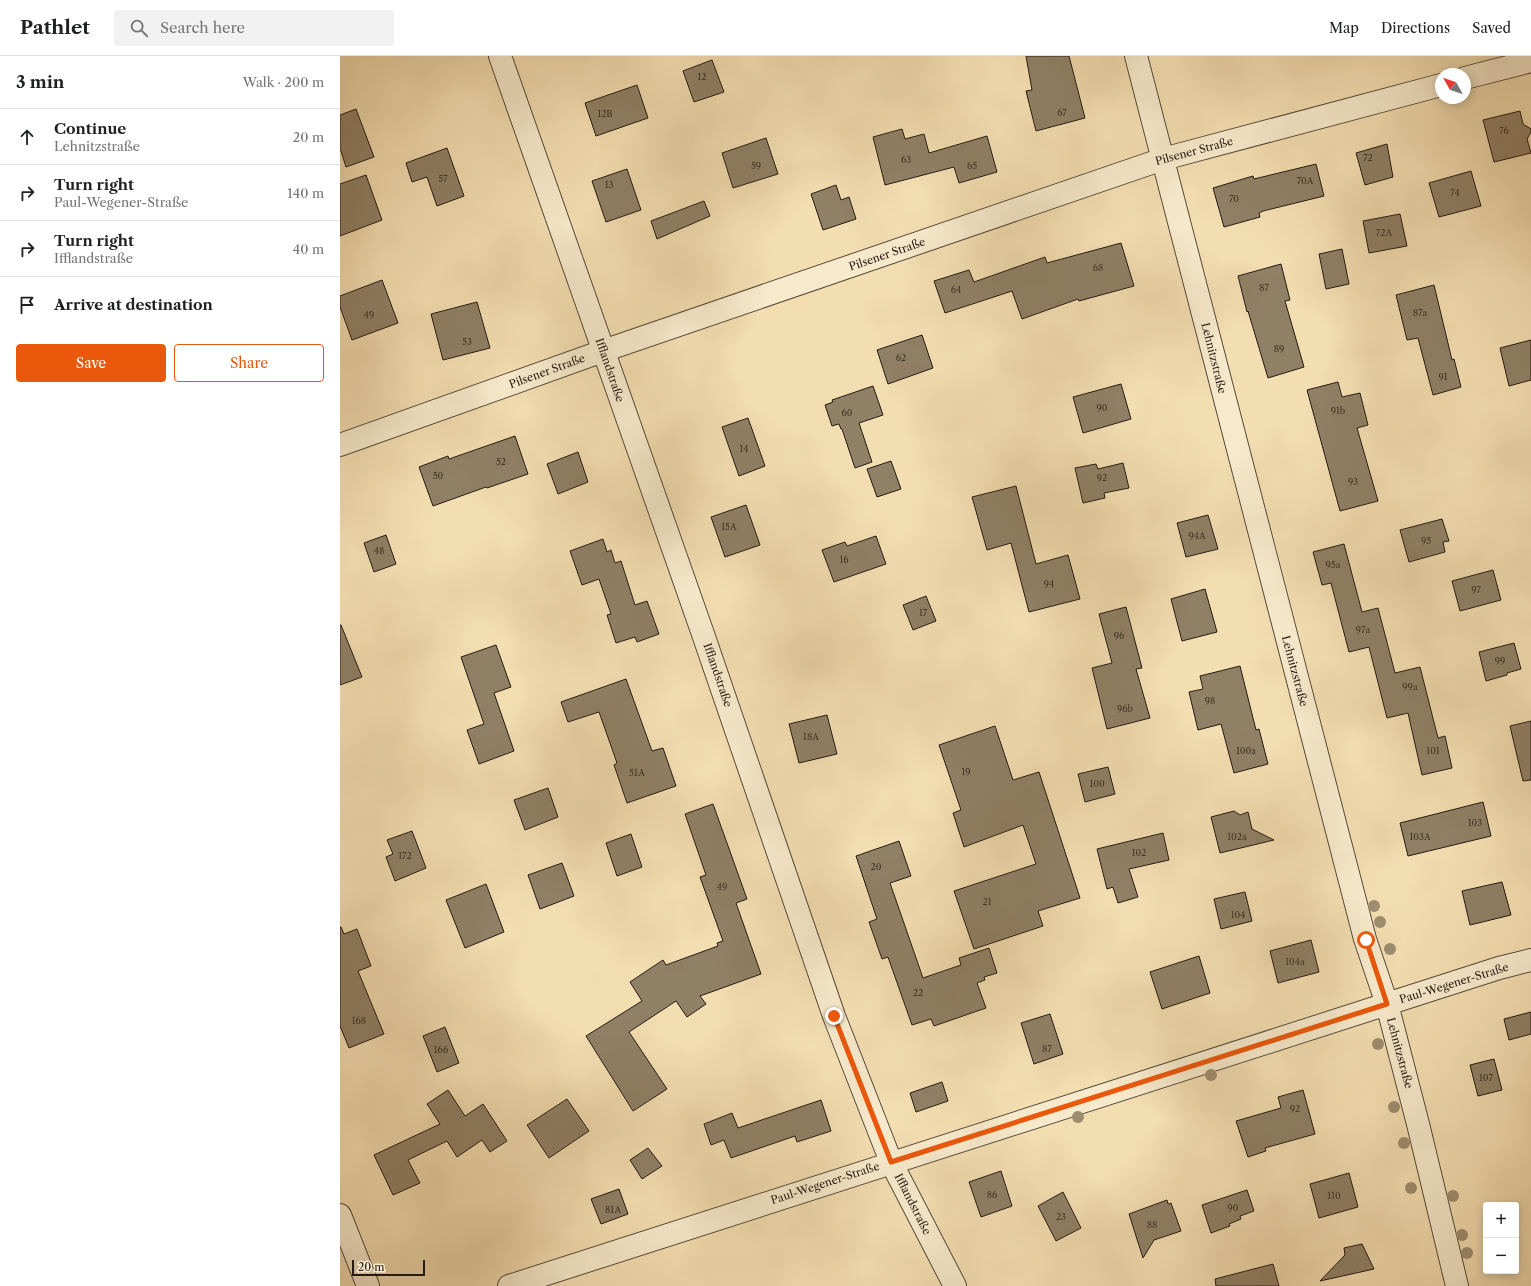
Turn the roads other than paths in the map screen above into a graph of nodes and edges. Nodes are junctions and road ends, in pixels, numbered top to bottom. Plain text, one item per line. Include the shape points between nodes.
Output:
1 (500, 56) edge
2 (1136, 56) edge
3 (1531, 61) edge
4 (1471, 76) edge
5 (1435, 87) edge
6 (1163, 159) junction
7 (603, 351) junction
8 (340, 445) edge
9 (1531, 960) edge
10 (1387, 1004) junction
11 (891, 1162) junction
12 (340, 1214) edge
13 (368, 1286) edge
14 (509, 1286) edge
15 (955, 1286) edge
16 (1457, 1286) edge

1 - 7 street, Ifflandstraße
2 - 6 street, Lehnitzstraße
3 - 4 street
5 - 6 street, Pilsener Straße
6 - 7 street, Pilsener Straße
6 - 10 street, Lehnitzstraße via 1366,940
7 - 8 street, Pilsener Straße
7 - 11 street, Ifflandstraße via 704,634 834,1016
9 - 10 street, Paul-Wegener-Straße
10 - 11 street, Paul-Wegener-Straße
10 - 16 street, Lehnitzstraße
11 - 14 street, Paul-Wegener-Straße
11 - 15 street, Ifflandstraße
12 - 13 street

